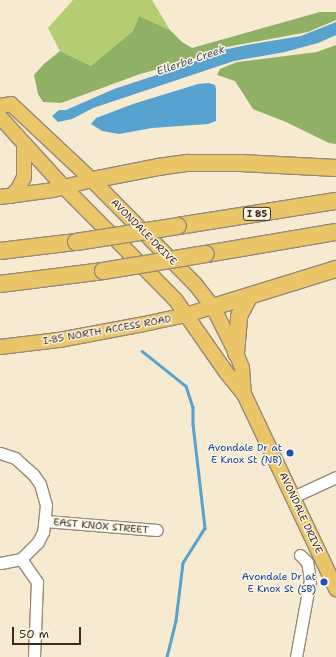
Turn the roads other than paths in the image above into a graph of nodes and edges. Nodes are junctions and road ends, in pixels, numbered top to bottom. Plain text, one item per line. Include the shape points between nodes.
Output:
1 (0, 106) edge
2 (0, 117) edge
3 (24, 144) junction
4 (336, 168) edge
5 (92, 180) junction
6 (64, 187) junction
7 (5, 197) edge
8 (336, 201) edge
9 (336, 232) edge
10 (0, 251) edge
11 (336, 269) edge
12 (0, 284) edge
13 (249, 297) junction
14 (213, 307) junction
15 (186, 315) junction
16 (0, 347) edge
17 (236, 353) junction
18 (244, 394) junction
19 (0, 453) edge
20 (336, 477) edge
21 (293, 497) junction
22 (45, 521) junction
23 (157, 530) dead end
24 (300, 555) dead end
25 (21, 559) junction
26 (0, 563) edge
27 (336, 589) edge
28 (34, 657) edge
29 (296, 657) edge

1 - 5 main road, AVONDALE DRIVE via 11,104
2 - 3 main road, AVONDALE DRIVE
3 - 6 main road, AVONDALE DRIVE
3 - 7 main road via 24,177
4 - 5 highway via 188,163
5 - 6 main road
5 - 14 main road, AVONDALE DRIVE via 195,284
6 - 7 main road
6 - 15 main road, AVONDALE DRIVE via 175,299
8 - 10 highway, I 85, bridge via 76,242
9 - 12 highway, bridge via 102,271
11 - 13 highway
13 - 14 highway
13 - 17 highway via 239,316
14 - 15 main road, I-85 NORTH ACCESS ROAD
14 - 17 main road, AVONDALE DRIVE
15 - 16 main road, I-85 NORTH ACCESS ROAD via 59,340
15 - 18 main road, AVONDALE DRIVE
17 - 18 main road, AVONDALE DRIVE via 242,368
18 - 21 main road, AVONDALE DRIVE
19 - 22 street via 8,454 22,462 37,478 45,496
20 - 21 street
21 - 27 main road, AVONDALE DRIVE
22 - 23 street, EAST KNOX STREET
22 - 25 street via 38,542
24 - 29 street via 307,562 310,580
25 - 26 street
25 - 28 street via 37,582

